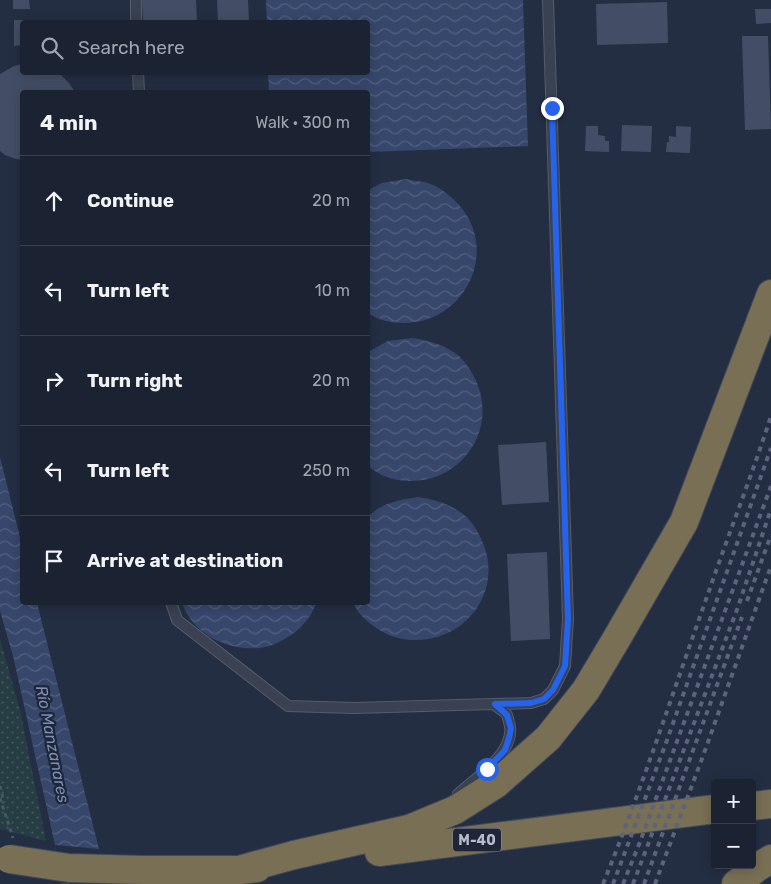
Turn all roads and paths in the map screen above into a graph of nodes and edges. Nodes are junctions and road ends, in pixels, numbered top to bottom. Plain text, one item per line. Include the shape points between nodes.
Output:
1 (136, 0) edge
2 (548, 0) edge
3 (136, 20) edge
4 (138, 75) edge
5 (138, 90) edge
6 (771, 294) edge
7 (172, 605) edge
8 (495, 704) junction
9 (0, 786) edge
10 (0, 798) edge
11 (450, 798) dead end
12 (771, 804) edge
13 (756, 806) edge
14 (711, 810) edge
15 (424, 811) dead end
16 (345, 843) junction
17 (4, 858) edge
18 (771, 860) edge
19 (240, 870) junction
20 (736, 884) edge

1 - 3 lane
2 - 8 lane via 568,610 565,666 553,690 544,699 531,703
4 - 5 lane
6 - 16 highway via 684,522 586,690 548,738 496,784 456,810 409,829
7 - 8 lane via 177,620 288,706 354,708
8 - 11 lane via 507,715 511,728 505,750
9 - 10 path via 8,820
12 - 13 highway
14 - 19 highway, M-40
15 - 16 lane
16 - 19 highway
17 - 19 highway, M-40, bridge via 69,868
18 - 20 highway

